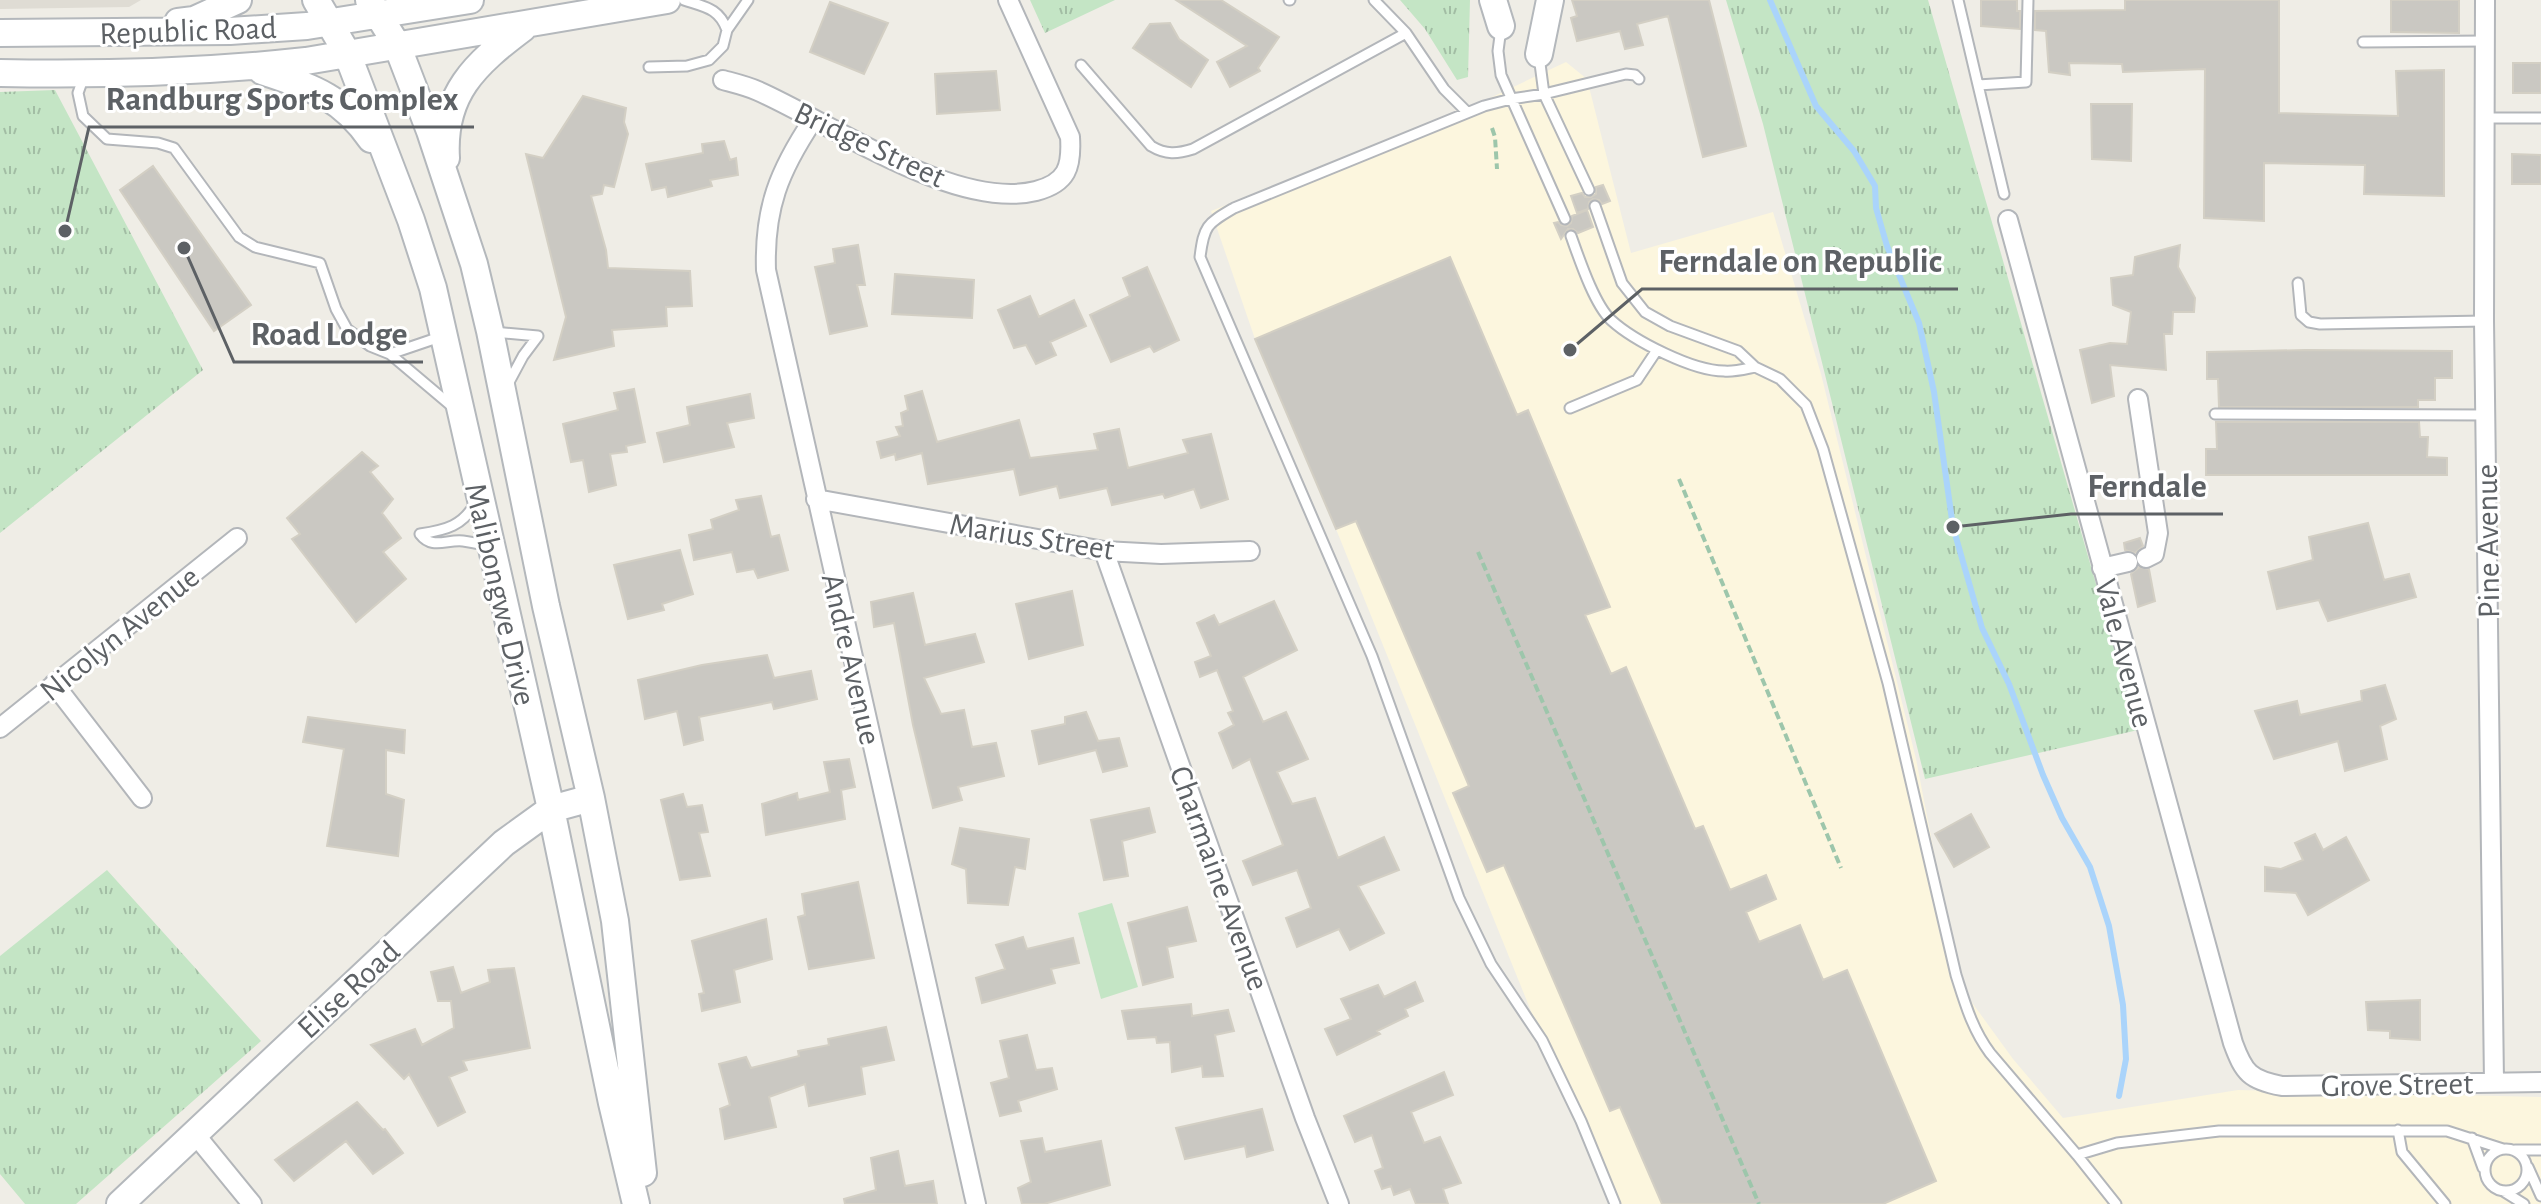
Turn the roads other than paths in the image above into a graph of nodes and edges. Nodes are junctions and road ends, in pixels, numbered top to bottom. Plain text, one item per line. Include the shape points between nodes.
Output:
1 (238, 0) edge
2 (316, 0) edge
3 (470, 0) edge
4 (667, 0) edge
5 (684, 0) edge
6 (748, 0) edge
7 (1008, 0) edge
8 (1374, 0) edge
9 (1493, 0) edge
10 (1538, 0) edge
11 (1550, 0) edge
12 (1958, 0) edge
13 (2028, 0) edge
14 (2485, 0) edge
15 (374, 8) edge
16 (1501, 13) edge
17 (331, 24) junction
18 (529, 24) junction
19 (727, 30) junction
20 (0, 33) edge
21 (116, 33) junction
22 (1406, 33) junction
23 (2485, 41) junction
24 (2363, 42) dead end
25 (397, 45) junction
26 (347, 53) junction
27 (1539, 54) junction
28 (1081, 65) dead end
29 (251, 67) junction
30 (649, 67) dead end
31 (0, 73) edge
32 (85, 73) junction
33 (1639, 79) dead end
34 (723, 80) dead end
35 (1978, 85) junction
36 (1544, 94) junction
37 (1511, 99) junction
38 (1467, 112) junction
39 (2486, 118) junction
40 (2541, 118) edge
41 (813, 120) junction
42 (393, 171) junction
43 (448, 182) junction
44 (1589, 190) dead end
45 (2004, 194) dead end
46 (1595, 206) dead end
47 (1565, 219) dead end
48 (2008, 220) dead end
49 (1571, 236) dead end
50 (2298, 283) dead end
51 (2484, 321) junction
52 (490, 331) junction
53 (445, 336) junction
54 (1657, 350) junction
55 (390, 354) junction
56 (1755, 367) junction
57 (504, 395) junction
58 (2138, 399) dead end
59 (1570, 408) dead end
60 (2215, 414) dead end
61 (462, 415) junction
62 (2486, 415) junction
63 (479, 496) junction
64 (816, 499) junction
65 (237, 538) dead end
66 (491, 546) junction
67 (1104, 551) junction
68 (1250, 551) dead end
69 (2102, 568) junction
70 (54, 684) junction
71 (0, 728) edge
72 (142, 798) dead end
73 (591, 798) junction
74 (551, 809) junction
75 (2254, 1079) joint
76 (2494, 1082) junction
77 (2541, 1082) edge
78 (2398, 1130) junction
79 (194, 1133) junction
80 (2472, 1138) junction
81 (2507, 1150) junction
82 (2541, 1150) edge
83 (2077, 1155) junction
84 (2526, 1164) junction
85 (2484, 1171) junction
86 (2503, 1191) junction
87 (2541, 1195) edge
88 (120, 1204) edge
89 (252, 1204) edge
90 (636, 1204) edge
91 (648, 1204) edge
92 (976, 1204) edge
93 (1339, 1204) edge
94 (1615, 1204) edge
95 (2116, 1204) edge
96 (2445, 1204) edge
97 (2525, 1204) edge

1 - 21 main road via 194,20
2 - 17 main road, Malibongwe Drive
3 - 15 main road, Republic Road
4 - 18 main road, Republic Road
5 - 19 lane via 722,17
6 - 19 lane
7 - 41 street, Bridge Street via 1070,137 1072,157 1065,175 1048,188 1004,194 966,187 883,156
8 - 22 lane
9 - 16 main road
10 - 27 lane
11 - 27 main road
12 - 35 lane
13 - 35 lane via 2026,82
14 - 23 street, Pine Avenue
15 - 17 main road, Republic Road
15 - 25 main road, Malibongwe Drive
16 - 37 lane via 1498,51
17 - 21 main road, Republic Road
17 - 26 main road, Malibongwe Drive
18 - 25 main road, Republic Road
18 - 43 main road via 492,51 453,99 445,142
19 - 30 lane via 723,46 709,60
20 - 21 main road, Republic Road
22 - 28 lane via 1180,153 1151,146
22 - 38 lane via 1444,89
23 - 24 lane
23 - 39 street, Pine Avenue
25 - 26 main road, Republic Road
25 - 43 main road, Malibongwe Drive
26 - 29 main road, Republic Road
26 - 42 main road, Malibongwe Drive
27 - 36 lane
29 - 32 main road, Republic Road
29 - 42 main road via 317,89 346,109
31 - 32 main road, Republic Road
32 - 55 lane via 78,93 83,116 107,139 174,148 239,237 255,247 320,263 347,329
33 - 36 lane via 1626,74
34 - 41 street, Bridge Street via 756,90
35 - 45 lane
36 - 37 lane
36 - 44 lane
37 - 38 lane
37 - 47 lane
38 - 94 lane via 1234,208 1207,224 1200,257 1372,656 1459,898 1491,964 1542,1040
39 - 40 lane
39 - 51 street, Pine Avenue
41 - 64 street, Andre Avenue via 776,189 765,240 766,270
42 - 53 main road, Malibongwe Drive
43 - 52 main road, Malibongwe Drive
46 - 56 lane via 1622,283 1645,312 1738,351
48 - 69 street, Vale Avenue
49 - 54 lane via 1610,320
50 - 51 lane via 2301,315 2309,322
51 - 62 street, Pine Avenue
52 - 57 main road, Malibongwe Drive
52 - 57 lane via 538,336
53 - 55 lane
53 - 61 main road, Malibongwe Drive
54 - 56 lane via 1713,369
54 - 59 lane via 1637,380
55 - 61 lane
56 - 83 lane via 1780,379 1806,405 1819,438 1888,683 1956,975 1973,1027
57 - 73 main road, Malibongwe Drive
58 - 69 street via 2158,533 2154,554
60 - 62 lane
61 - 63 main road, Malibongwe Drive
62 - 76 street, Pine Avenue
63 - 66 main road, Malibongwe Drive
63 - 66 lane via 460,523 420,534 433,544
64 - 67 street, Marius Street
64 - 92 street, Andre Avenue
65 - 70 street, Nicolyn Avenue
66 - 74 main road, Malibongwe Drive
67 - 68 street, Marius Street
67 - 93 street, Charmaine Avenue
69 - 75 street, Vale Avenue via 2233,1043
70 - 71 street, Nicolyn Avenue
70 - 72 street
73 - 74 main road, Elise Road
73 - 91 main road, Malibongwe Drive via 615,921
74 - 79 main road, Elise Road via 504,843
74 - 90 main road, Malibongwe Drive
75 - 76 street, Grove Street via 2282,1086
76 - 77 street, Grove Street
78 - 80 lane via 2447,1131
78 - 83 lane via 2219,1131 2117,1143
78 - 96 lane via 2402,1152
79 - 88 main road, Elise Road
79 - 89 street
80 - 81 lane
80 - 85 lane
81 - 82 lane
81 - 84 lane
81 - 85 lane via 2490,1157
83 - 95 lane
84 - 86 lane via 2522,1184
84 - 87 lane
85 - 86 lane via 2490,1185
86 - 97 lane
87 - 97 lane

